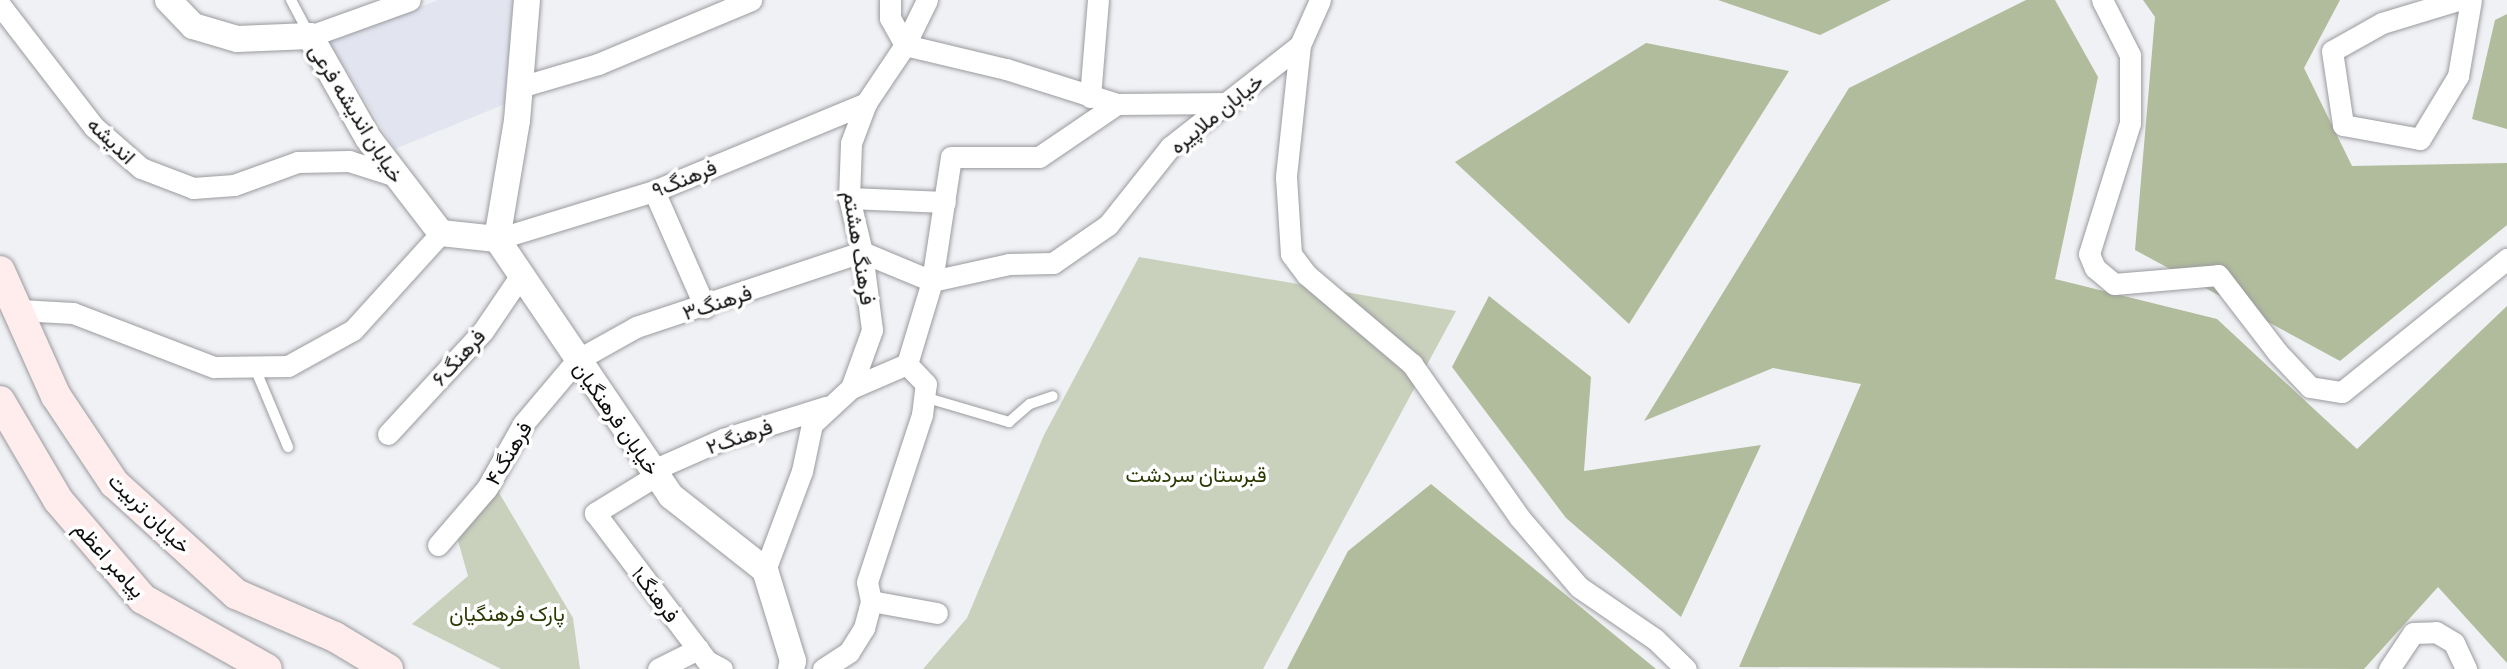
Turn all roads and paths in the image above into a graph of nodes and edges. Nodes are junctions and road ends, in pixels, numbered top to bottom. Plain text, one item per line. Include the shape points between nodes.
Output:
1 (168, 0) edge
2 (291, 0) edge
3 (410, 0) edge
4 (527, 0) edge
5 (751, 0) edge
6 (890, 0) edge
7 (928, 0) edge
8 (1098, 0) edge
9 (2102, 0) edge
10 (2458, 0) edge
11 (2471, 0) edge
12 (1316, 1) edge
13 (0, 5) edge
14 (310, 36) junction
15 (905, 45) junction
16 (1300, 45) junction
17 (520, 87) junction
18 (1090, 97) junction
19 (866, 103) junction
20 (1230, 103) junction
21 (1117, 104) junction
22 (393, 175) junction
23 (654, 191) junction
24 (849, 198) junction
25 (945, 202) junction
26 (441, 233) junction
27 (497, 239) junction
28 (862, 252) junction
29 (2507, 259) edge
30 (0, 271) edge
31 (521, 275) junction
32 (932, 281) junction
33 (705, 307) junction
34 (20, 310) junction
35 (577, 360) junction
36 (907, 364) junction
37 (254, 366) junction
38 (851, 388) junction
39 (1053, 396) dead end
40 (925, 397) junction
41 (0, 401) edge
42 (826, 407) junction
43 (388, 434) dead end
44 (288, 447) dead end
45 (655, 473) junction
46 (595, 513) joint
47 (438, 545) dead end
48 (765, 570) junction
49 (871, 601) junction
50 (937, 613) dead end
51 (698, 649) junction
52 (267, 669) edge
53 (388, 669) edge
54 (658, 669) edge
55 (722, 669) edge
56 (791, 669) edge
57 (823, 669) edge
58 (1686, 669) edge
59 (2389, 669) edge
60 (2466, 669) edge

1 - 14 street, خیابان اندیشه فرعی via 193,26 237,39
2 - 14 lane
3 - 14 street
4 - 17 street
5 - 17 street via 598,64
6 - 15 street via 890,18
7 - 15 street, فرهنگ هشتم
8 - 18 street
9 - 29 street via 2130,55 2130,123 2089,254 2095,268 2114,284 2218,275 2310,387 2342,392
10 - 11 street via 2382,23 2332,51 2343,125 2420,139 2458,76
12 - 16 street, خیابان ملاپیره
13 - 22 street, اندیشه via 94,127 141,168 193,188 234,185 298,162 349,161
14 - 22 street, خیابان اندیشه فرعی
15 - 18 street via 1006,69
15 - 19 street, فرهنگ هشتم
16 - 20 street, خیابان ملاپیره
16 - 58 street via 1286,177 1291,254 1307,275 1412,364 1519,517 1579,587 1655,639
17 - 27 street
18 - 21 street
19 - 23 street, فرهنگ۹
19 - 24 street, فرهنگ هشتم via 851,143
20 - 21 street
20 - 32 street, خیابان ملاپیره via 1170,147 1108,225 1052,263 1009,264
21 - 25 street via 1040,157 951,157
22 - 26 street, خیابان اندیشه فرعی
23 - 27 street, فرهنگ۹
23 - 33 street
24 - 25 street
24 - 28 street, فرهنگ هشتم
25 - 32 street
26 - 27 street
26 - 37 street via 353,330 288,366
27 - 31 street, خیابان فرهنگیان
28 - 32 street
28 - 33 street, فرهنگ۳
28 - 38 street, فرهنگ هشتم via 872,330
30 - 34 main road, خیابان تربیت
31 - 35 street, خیابان فرهنگیان
31 - 43 street, فرهنگ۶ via 483,331
32 - 36 street
33 - 35 street, فرهنگ۳ via 636,327
34 - 37 street via 73,313 214,367
34 - 53 main road, خیابان تربیت via 56,396 114,483 236,594 335,637
35 - 45 street, خیابان فرهنگیان
35 - 47 street, فرهنگ۴ via 523,424 487,488
36 - 38 street
36 - 40 street via 926,384
37 - 44 lane
38 - 42 street
39 - 40 lane via 1030,404 1009,422
40 - 49 street via 867,582
41 - 52 main road, پیامبر اعظم via 58,500 143,599
42 - 45 street, فرهنگ۲ via 723,439
42 - 48 street via 812,424 802,471
45 - 46 street, فرهنگ۲
45 - 48 street, خیابان فرهنگیان via 671,496
46 - 51 street, فرهنگ۱
48 - 56 street via 793,661
49 - 50 street
49 - 57 street via 864,628 849,652
51 - 54 street
51 - 55 street, فرهنگ۱
59 - 60 street via 2413,633 2436,632 2454,643

